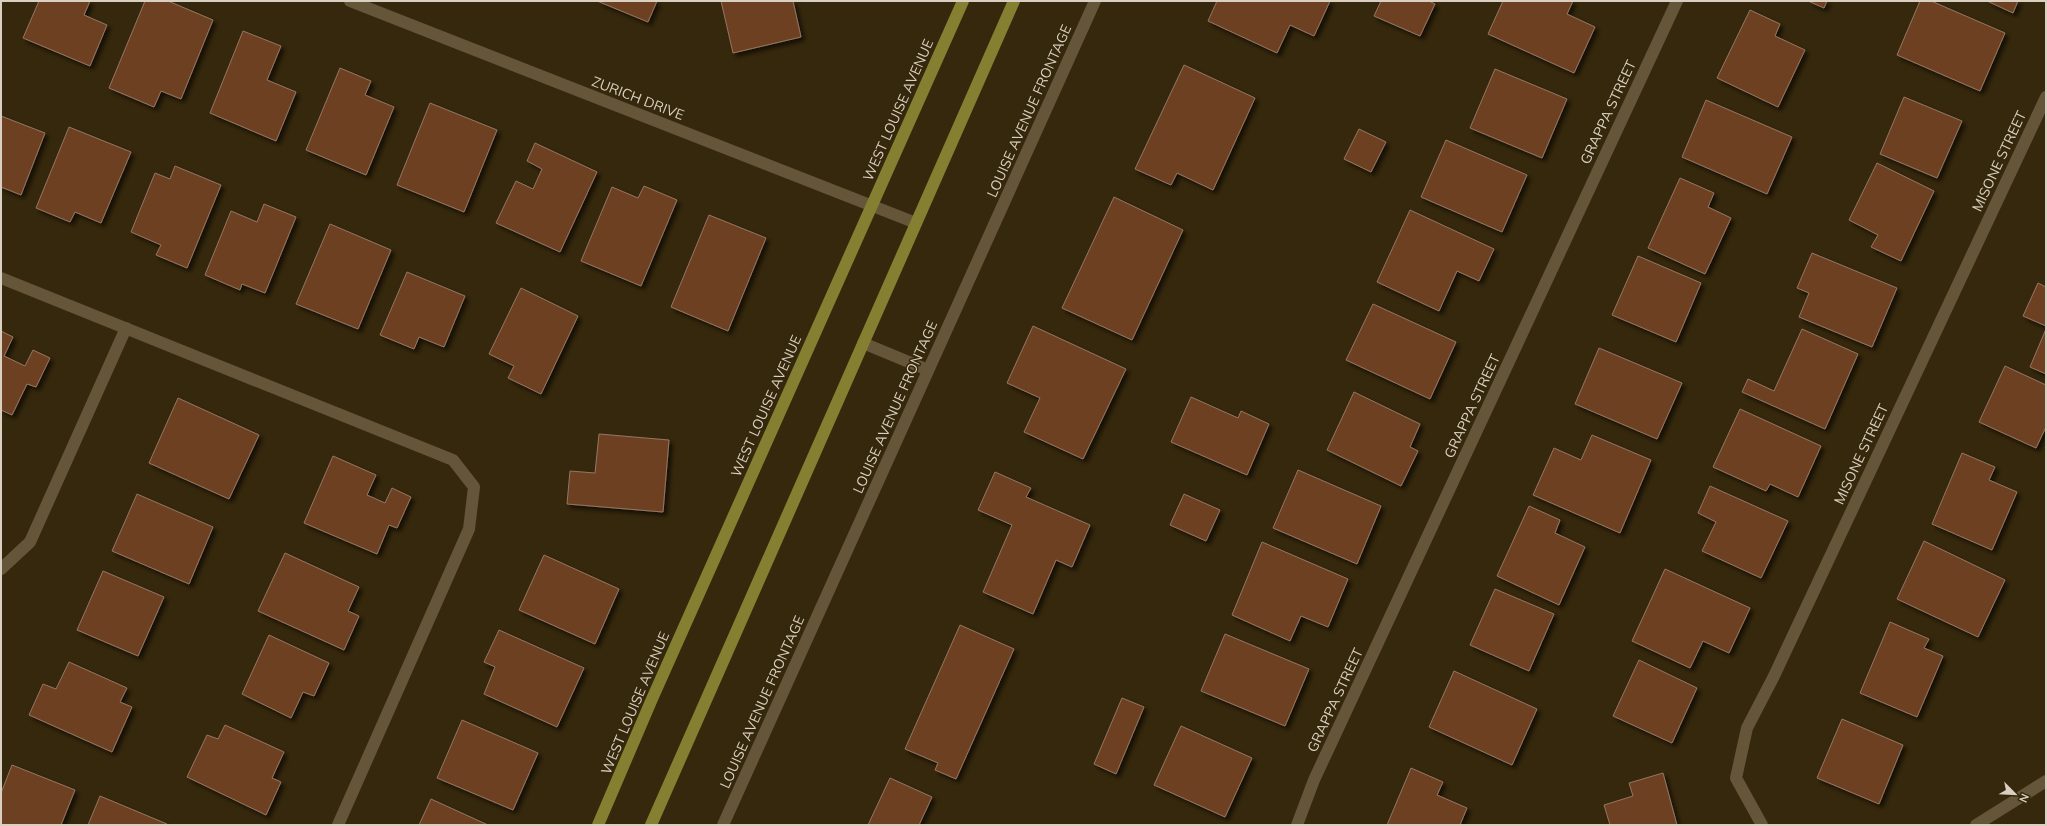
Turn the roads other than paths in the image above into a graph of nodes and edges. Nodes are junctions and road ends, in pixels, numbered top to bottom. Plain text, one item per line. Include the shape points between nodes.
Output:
1 (350, 1) edge
2 (963, 1) edge
3 (1014, 1) edge
4 (1095, 1) edge
5 (1676, 1) edge
6 (2046, 97) edge
7 (872, 206) junction
8 (916, 223) junction
9 (1, 278) edge
10 (126, 328) junction
11 (863, 343) junction
12 (928, 370) junction
13 (1, 569) edge
14 (2046, 781) edge
15 (338, 825) edge
16 (598, 825) edge
17 (650, 825) edge
18 (723, 825) edge
19 (1296, 825) edge
20 (1762, 825) edge
21 (1976, 825) edge

1 - 7 street, ZURICH DRIVE
2 - 7 main road, WEST LOUISE AVENUE
3 - 8 main road
4 - 12 street, LOUISE AVENUE FRONTAGE
5 - 19 street, GRAPPA STREET
6 - 20 street, MISONE STREET via 1774,676 1747,728 1736,778
7 - 8 street, ZURICH DRIVE
7 - 16 main road, WEST LOUISE AVENUE via 655,691
8 - 11 main road
9 - 10 street
10 - 13 street via 30,542
10 - 15 street via 453,460 474,487 468,529
11 - 12 street
11 - 17 main road
12 - 18 street, LOUISE AVENUE FRONTAGE
14 - 21 street

